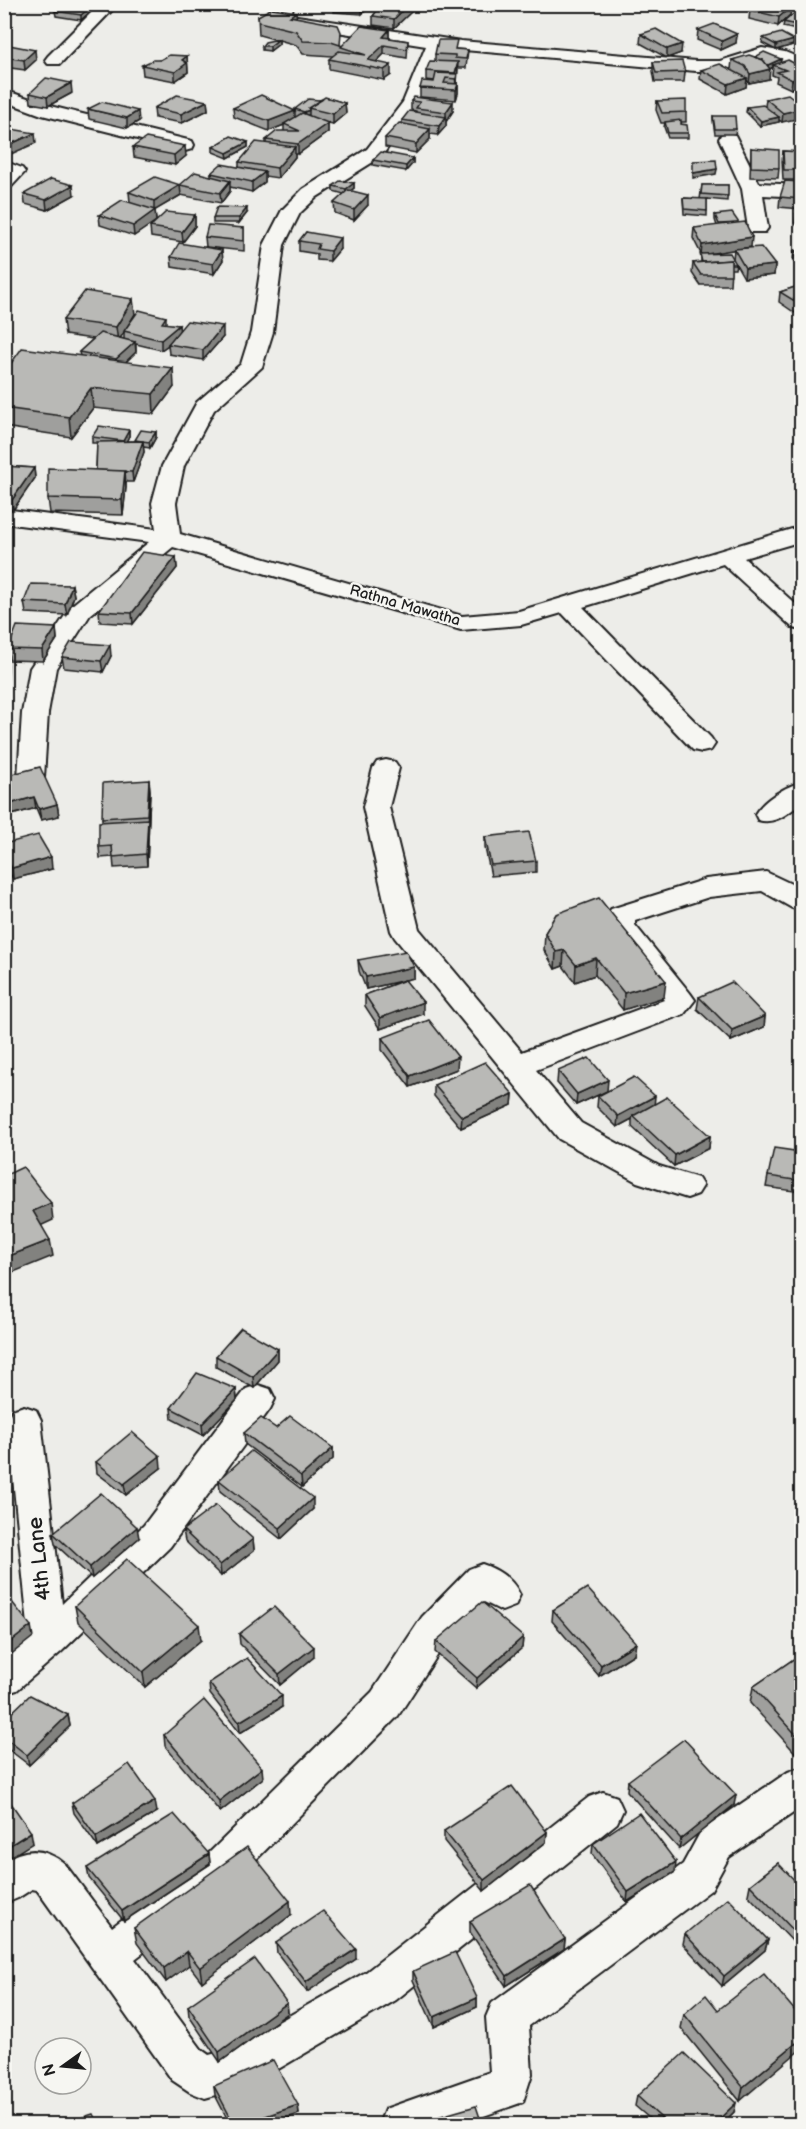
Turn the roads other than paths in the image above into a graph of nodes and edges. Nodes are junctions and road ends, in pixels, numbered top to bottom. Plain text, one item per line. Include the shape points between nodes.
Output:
1 (110, 4) edge
2 (286, 4) edge
3 (436, 42) junction
4 (54, 60) dead end
5 (801, 66) edge
6 (13, 98) edge
7 (4, 115) edge
8 (728, 139) dead end
9 (185, 145) edge
10 (4, 167) edge
11 (4, 183) edge
12 (752, 189) junction
13 (801, 191) edge
14 (758, 228) dead end
15 (4, 516) edge
16 (801, 533) edge
17 (169, 538) junction
18 (727, 555) junction
19 (568, 605) junction
20 (801, 623) edge
21 (702, 744) dead end
22 (386, 768) dead end
23 (31, 778) edge
24 (801, 790) edge
25 (768, 814) dead end
26 (801, 901) edge
27 (516, 1066) junction
28 (687, 1186) dead end
29 (258, 1400) dead end
30 (24, 1420) dead end
31 (502, 1596) dead end
32 (48, 1641) junction
33 (4, 1678) edge
34 (801, 1785) edge
35 (603, 1810) dead end
36 (4, 1885) edge
37 (107, 1955) junction
38 (400, 2124) edge

1 - 4 street
2 - 3 street via 281,14 286,19
3 - 5 street via 696,66 721,66 762,52
3 - 17 street via 412,103 374,153 310,193 292,210 274,245 262,332 250,368 205,407 173,466 164,503
6 - 7 street
6 - 9 street via 48,111
8 - 12 street
10 - 11 street via 15,172
12 - 13 street
12 - 14 street
15 - 17 street, Rathna Mawatha
16 - 18 street, Rathna Mawatha
17 - 19 street, Rathna Mawatha via 461,623 521,618
17 - 23 street via 81,610 44,668 35,713
18 - 19 street, Rathna Mawatha
18 - 20 street
19 - 21 street
22 - 27 street via 376,807 405,931
24 - 25 street
26 - 27 street via 766,881 706,888 621,916 621,927 680,1000 674,1007
27 - 28 street via 570,1131 648,1174
29 - 32 street via 157,1536
30 - 32 street, 4th Lane
31 - 37 street via 482,1580 435,1628 385,1704 224,1866
32 - 33 street
34 - 38 street via 715,1844 697,1877 507,2017 511,2074 508,2087
35 - 37 street via 381,1986 236,2070 205,2077 187,2065
36 - 37 street via 24,1871 40,1869 51,1877

